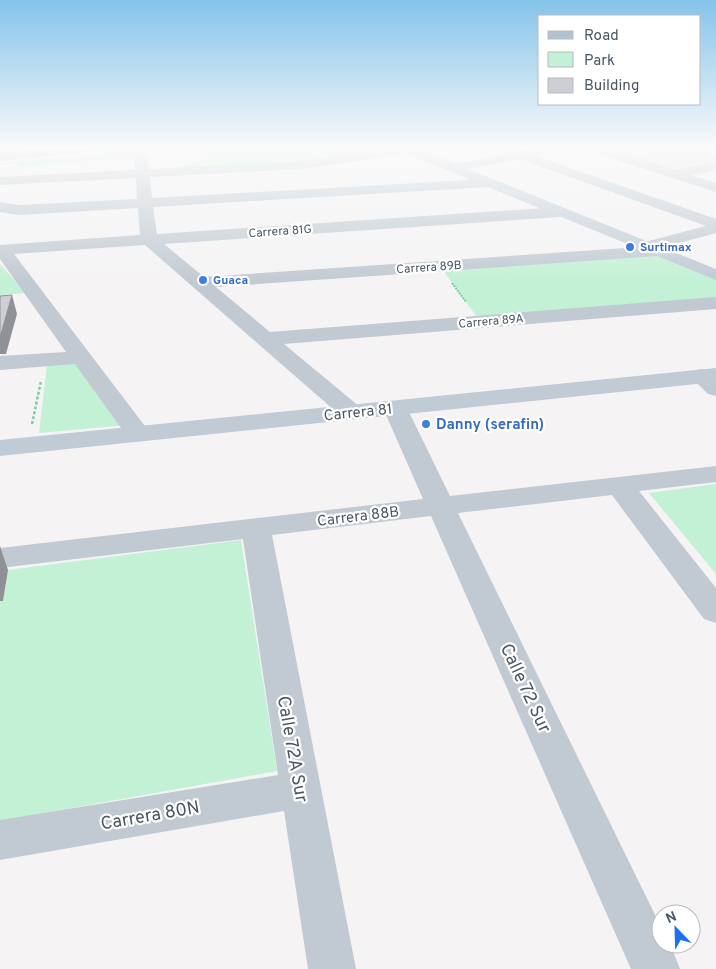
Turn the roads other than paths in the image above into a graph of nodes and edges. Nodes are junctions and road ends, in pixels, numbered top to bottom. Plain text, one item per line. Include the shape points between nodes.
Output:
1 (144, 192) edge
2 (248, 192) edge
3 (361, 192) edge
4 (511, 192) edge
5 (627, 192) edge
6 (145, 203) junction
7 (0, 206) edge
8 (560, 212) junction
9 (379, 224) junction
10 (716, 224) edge
11 (716, 228) edge
12 (149, 240) junction
13 (652, 249) junction
14 (1, 250) edge
15 (716, 275) edge
16 (200, 283) junction
17 (716, 303) edge
18 (265, 339) junction
19 (81, 357) junction
20 (0, 363) edge
21 (711, 380) edge
22 (395, 408) junction
23 (351, 412) junction
24 (138, 434) junction
25 (0, 448) edge
26 (716, 474) edge
27 (618, 485) junction
28 (441, 506) junction
29 (256, 528) junction
30 (0, 558) edge
31 (716, 611) edge
32 (300, 790) junction
33 (0, 840) edge
34 (332, 969) edge
35 (656, 969) edge

1 - 6 street
2 - 6 street
3 - 9 street
4 - 8 street
5 - 10 street
6 - 7 street via 19,210
6 - 12 street
8 - 9 street, Carrera 81G
8 - 13 street
9 - 12 street, Carrera 81G
11 - 13 street, Carrera 89B
12 - 14 street, Carrera 81G
12 - 16 street
13 - 15 street
13 - 16 street, Carrera 89B
14 - 19 street via 27,297
16 - 18 street
17 - 18 street, Carrera 89A
18 - 23 street
19 - 20 street
19 - 24 street
21 - 22 street, Carrera 81
22 - 23 street, Carrera 81
22 - 28 street, Calle 72 Sur
23 - 24 street, Carrera 81
24 - 25 street, Carrera 81
26 - 27 street, Carrera 88B
27 - 28 street, Carrera 88B
27 - 31 street
28 - 29 street, Carrera 88B
28 - 35 street, Calle 72 Sur
29 - 30 street, Carrera 88B
29 - 32 street, Calle 72A Sur
32 - 33 street, Carrera 80N
32 - 34 street, Calle 72A Sur

